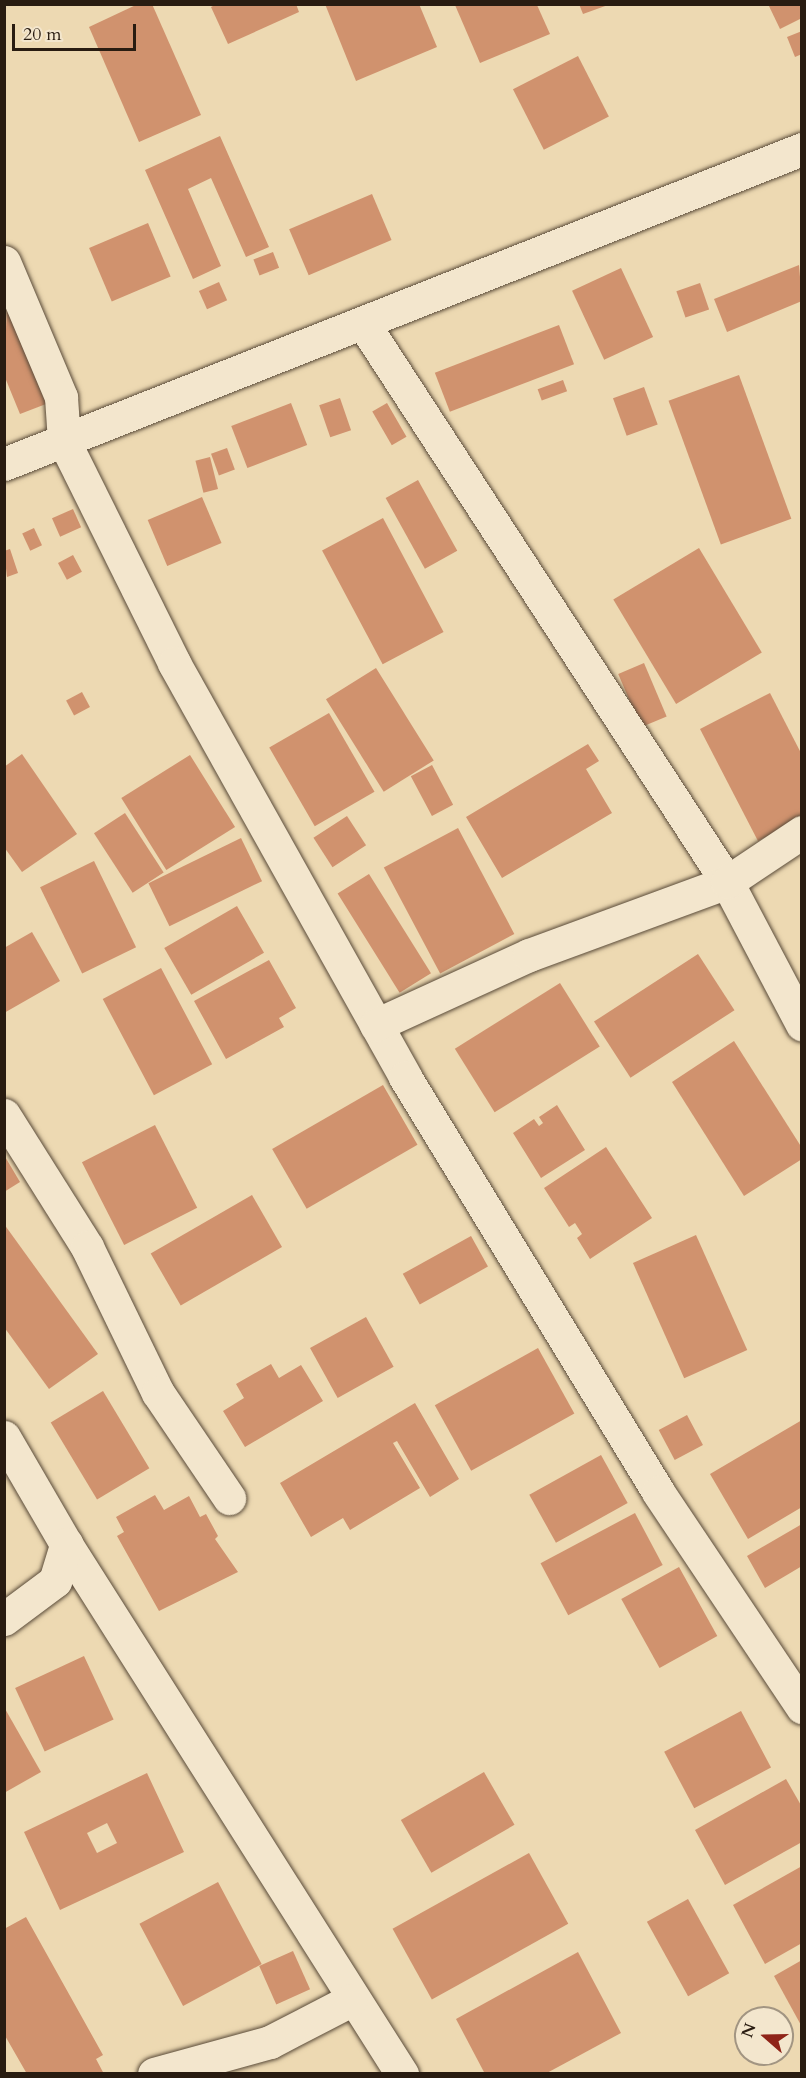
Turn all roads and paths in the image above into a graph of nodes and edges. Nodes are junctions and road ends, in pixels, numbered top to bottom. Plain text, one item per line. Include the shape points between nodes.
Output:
1 (801, 148) edge
2 (4, 262) edge
3 (363, 323) junction
4 (64, 441) junction
5 (4, 464) edge
6 (801, 832) edge
7 (727, 882) junction
8 (801, 1024) edge
9 (376, 1025) junction
10 (4, 1115) edge
11 (4, 1437) edge
12 (229, 1497) dead end
13 (66, 1544) junction
14 (4, 1619) edge
15 (801, 1707) edge
16 (351, 2000) junction
17 (154, 2073) edge
18 (402, 2073) edge

1 - 3 street
2 - 4 street via 61,397
3 - 4 street
3 - 7 street
4 - 5 street
4 - 9 street via 174,663
6 - 7 street
7 - 8 street
7 - 9 street via 529,955
9 - 15 street via 658,1492
10 - 12 street via 87,1247 158,1393
11 - 13 street
13 - 14 street via 56,1581
13 - 16 street
16 - 17 street via 270,2042
16 - 18 street

